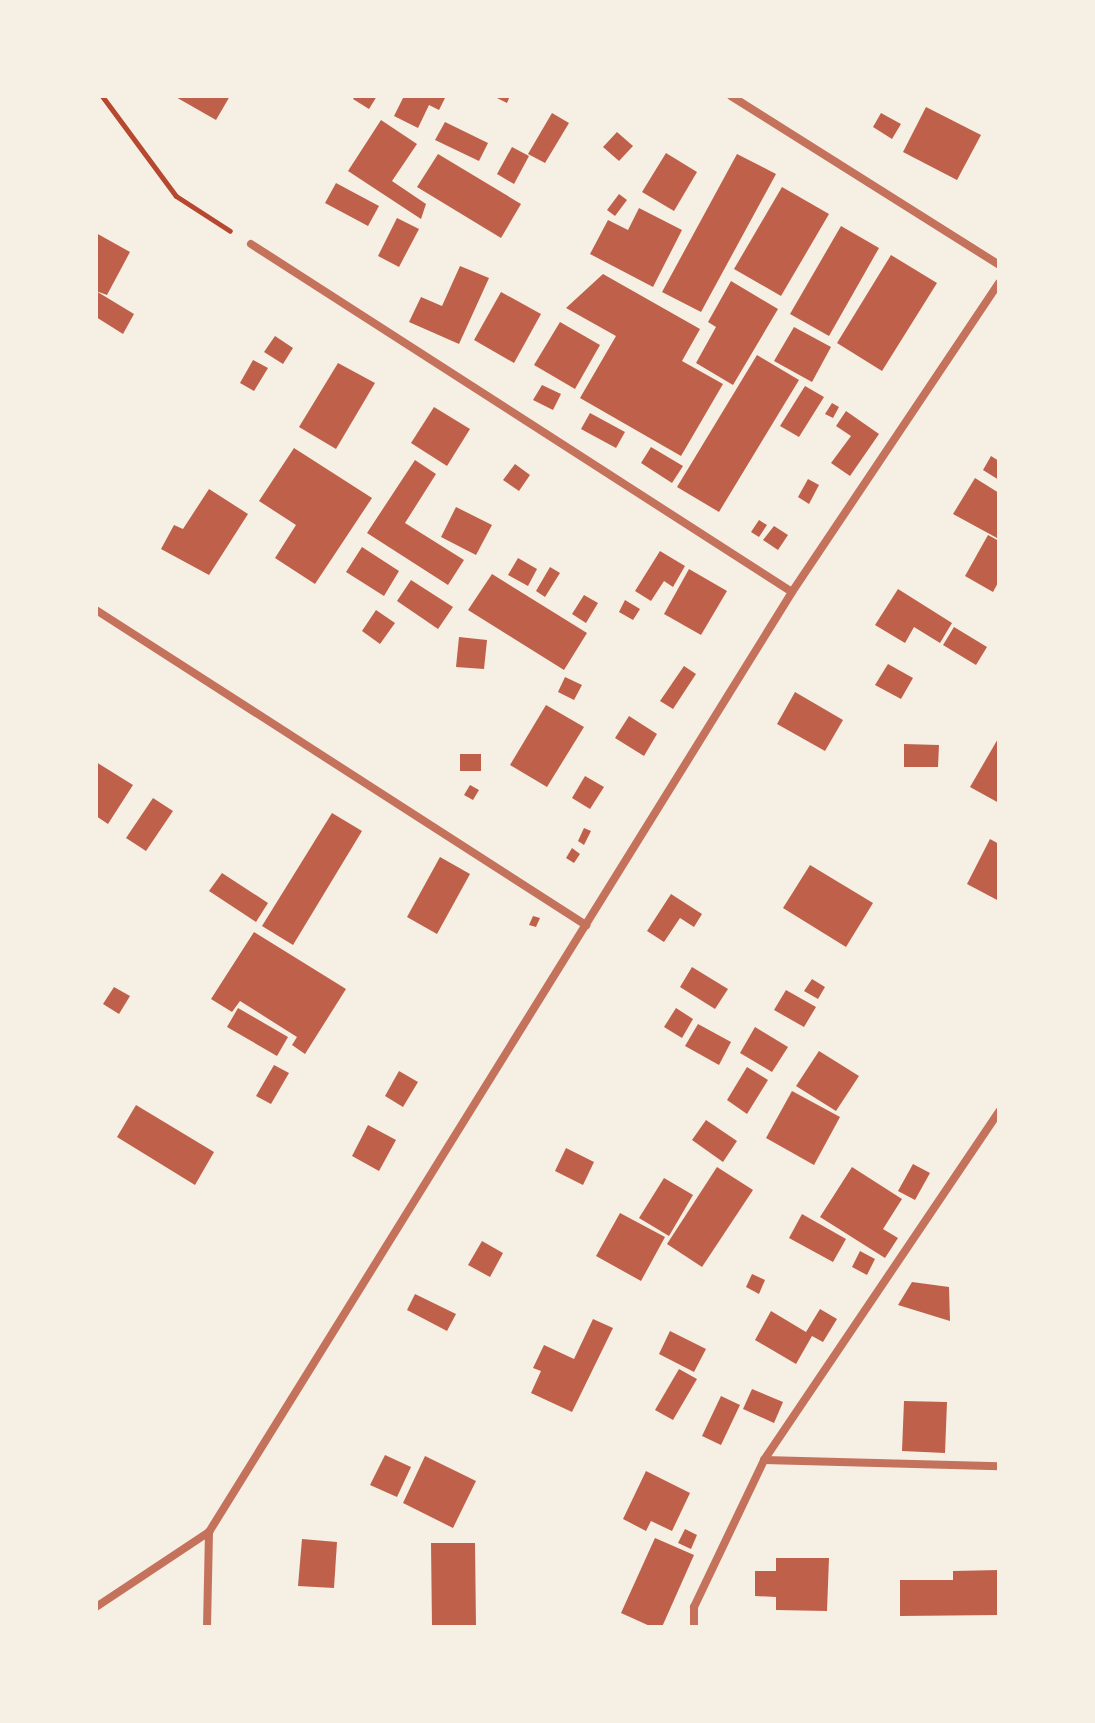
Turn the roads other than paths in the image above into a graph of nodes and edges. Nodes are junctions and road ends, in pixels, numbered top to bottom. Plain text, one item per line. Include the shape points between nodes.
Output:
1 (731, 96) edge
2 (251, 244) road end
3 (999, 265) edge
4 (999, 283) edge
5 (792, 592) junction
6 (96, 610) edge
7 (586, 925) junction
8 (999, 1111) edge
9 (764, 1460) junction
10 (999, 1466) edge
11 (209, 1532) junction
12 (96, 1607) edge
13 (207, 1627) edge
14 (694, 1627) edge

1 - 3 street
2 - 5 street
4 - 5 street
5 - 7 street
6 - 7 street
7 - 11 street
8 - 9 street
9 - 10 street
9 - 14 street via 694,1607
11 - 12 street
11 - 13 street

